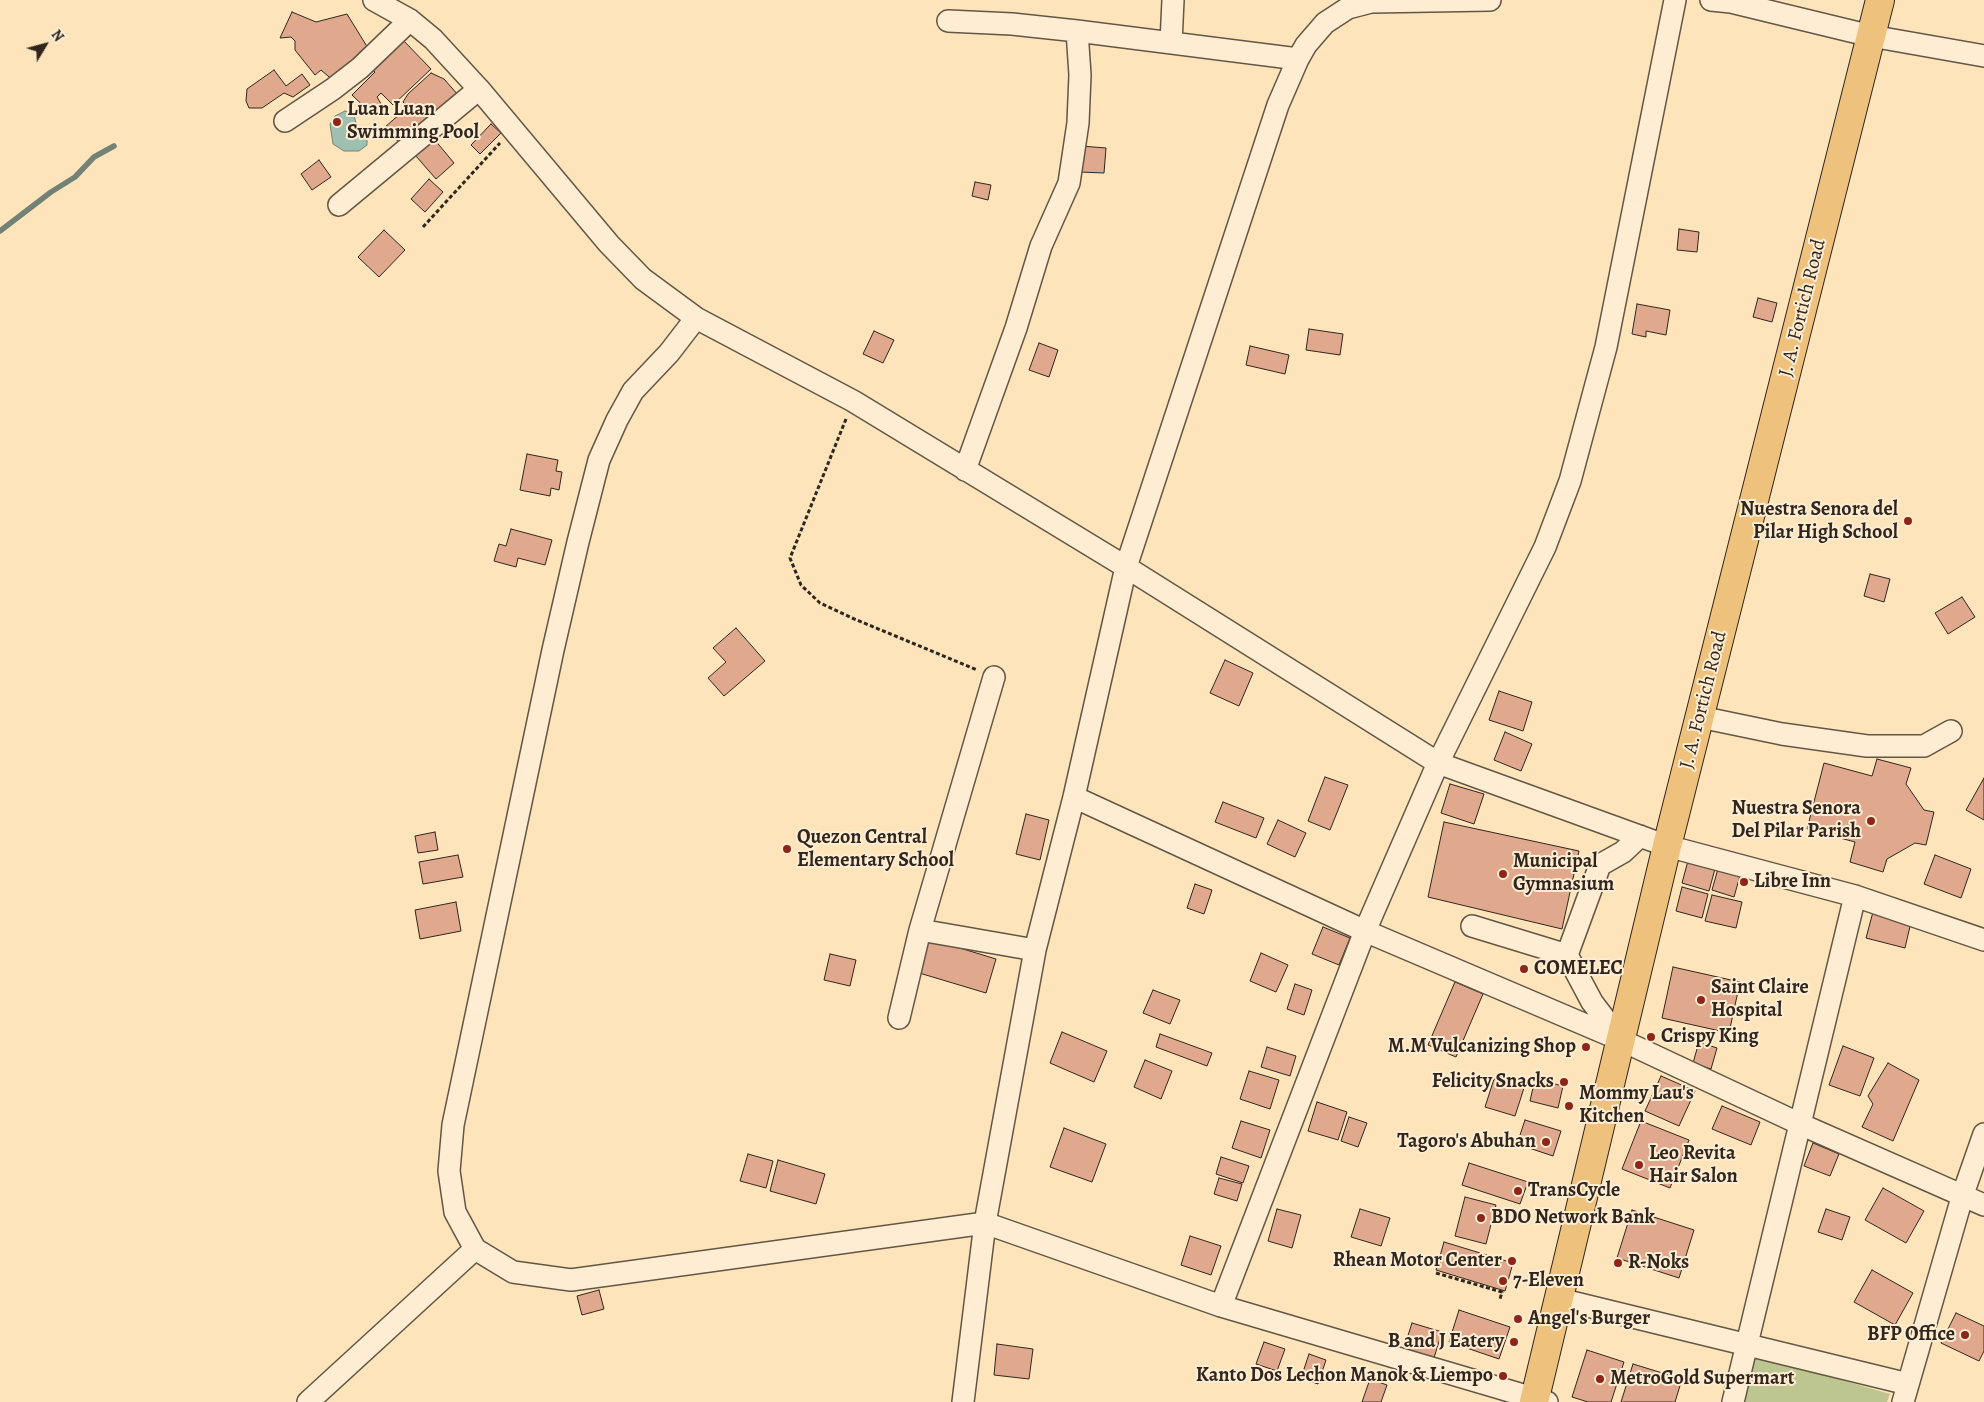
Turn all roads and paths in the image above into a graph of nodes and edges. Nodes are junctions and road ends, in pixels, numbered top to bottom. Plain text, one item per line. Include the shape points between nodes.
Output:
1 (374, 0) edge
2 (1173, 0) edge
3 (1490, 0) edge
4 (1675, 0) edge
5 (1711, 0) edge
6 (1880, 0) edge
7 (410, 20) junction
8 (948, 21) dead end
9 (1077, 31) junction
10 (1871, 36) junction
11 (1171, 43) junction
12 (1984, 56) edge
13 (1298, 59) junction
14 (479, 90) junction
15 (285, 121) dead end
16 (512, 129) junction
17 (339, 204) dead end
18 (423, 227) dead end
19 (696, 318) junction
20 (852, 402) junction
21 (965, 470) junction
22 (1126, 566) junction
23 (994, 677) joint
24 (1700, 716) junction
25 (1951, 731) dead end
26 (1438, 763) junction
27 (1074, 797) junction
28 (1640, 836) junction
29 (1667, 846) junction
30 (1855, 896) junction
31 (1472, 926) dead end
32 (920, 930) junction
33 (1365, 931) junction
34 (1984, 940) edge
35 (1035, 950) junction
36 (1566, 955) junction
37 (899, 1018) dead end
38 (1621, 1040) junction
39 (1800, 1124) junction
40 (1984, 1134) edge
41 (1963, 1194) junction
42 (1984, 1204) edge
43 (985, 1223) junction
44 (475, 1249) junction
45 (1436, 1273) dead end
46 (1500, 1299) dead end
47 (1559, 1299) junction
48 (1221, 1306) junction
49 (1747, 1345) junction
50 (1906, 1393) edge
51 (1539, 1401) edge
52 (308, 1402) edge
53 (963, 1402) edge
54 (1733, 1402) edge

1 - 7 street
2 - 11 street
3 - 13 street via 1371,2 1348,8 1325,23
4 - 26 street via 1606,347 1570,481 1545,547
5 - 10 street
6 - 10 highway, J. A. Fortich Road
7 - 14 street
7 - 15 street via 360,68
8 - 9 street
9 - 11 street
9 - 21 street via 1080,76 1078,123 1069,183 1041,246 1016,328
10 - 12 street
10 - 24 highway, J. A. Fortich Road
11 - 13 street
13 - 22 street via 1278,106
14 - 16 street
14 - 17 street
16 - 18 path
16 - 19 street via 609,244 643,278
19 - 20 street
19 - 44 street via 633,391 617,420 599,460 578,542 453,1125 449,1171 455,1212
20 - 21 street
20 - 23 path via 790,558 801,585 820,603 836,611
21 - 22 street
22 - 26 street
22 - 27 street
23 - 32 street
24 - 25 street via 1782,734 1867,746 1924,746
24 - 29 highway, J. A. Fortich Road
26 - 28 street
26 - 33 street
27 - 33 street
27 - 35 street
28 - 29 street
28 - 36 street via 1623,852 1600,865
29 - 30 street
29 - 38 highway, J. A. Fortich Road
30 - 34 street
30 - 39 street
31 - 36 street
32 - 35 street
32 - 37 street
33 - 38 street
33 - 48 street
35 - 43 street
36 - 38 street via 1592,1002
38 - 39 street
38 - 47 highway, J. A. Fortich Road
39 - 41 street
39 - 49 street
40 - 41 street
41 - 42 street
41 - 50 street
43 - 44 street via 571,1280 513,1272
43 - 48 street
43 - 53 street
44 - 52 street
45 - 46 path via 1502,1292
47 - 49 street
47 - 51 highway, J. A. Fortich Road
48 - 51 street
49 - 50 street
49 - 54 street

